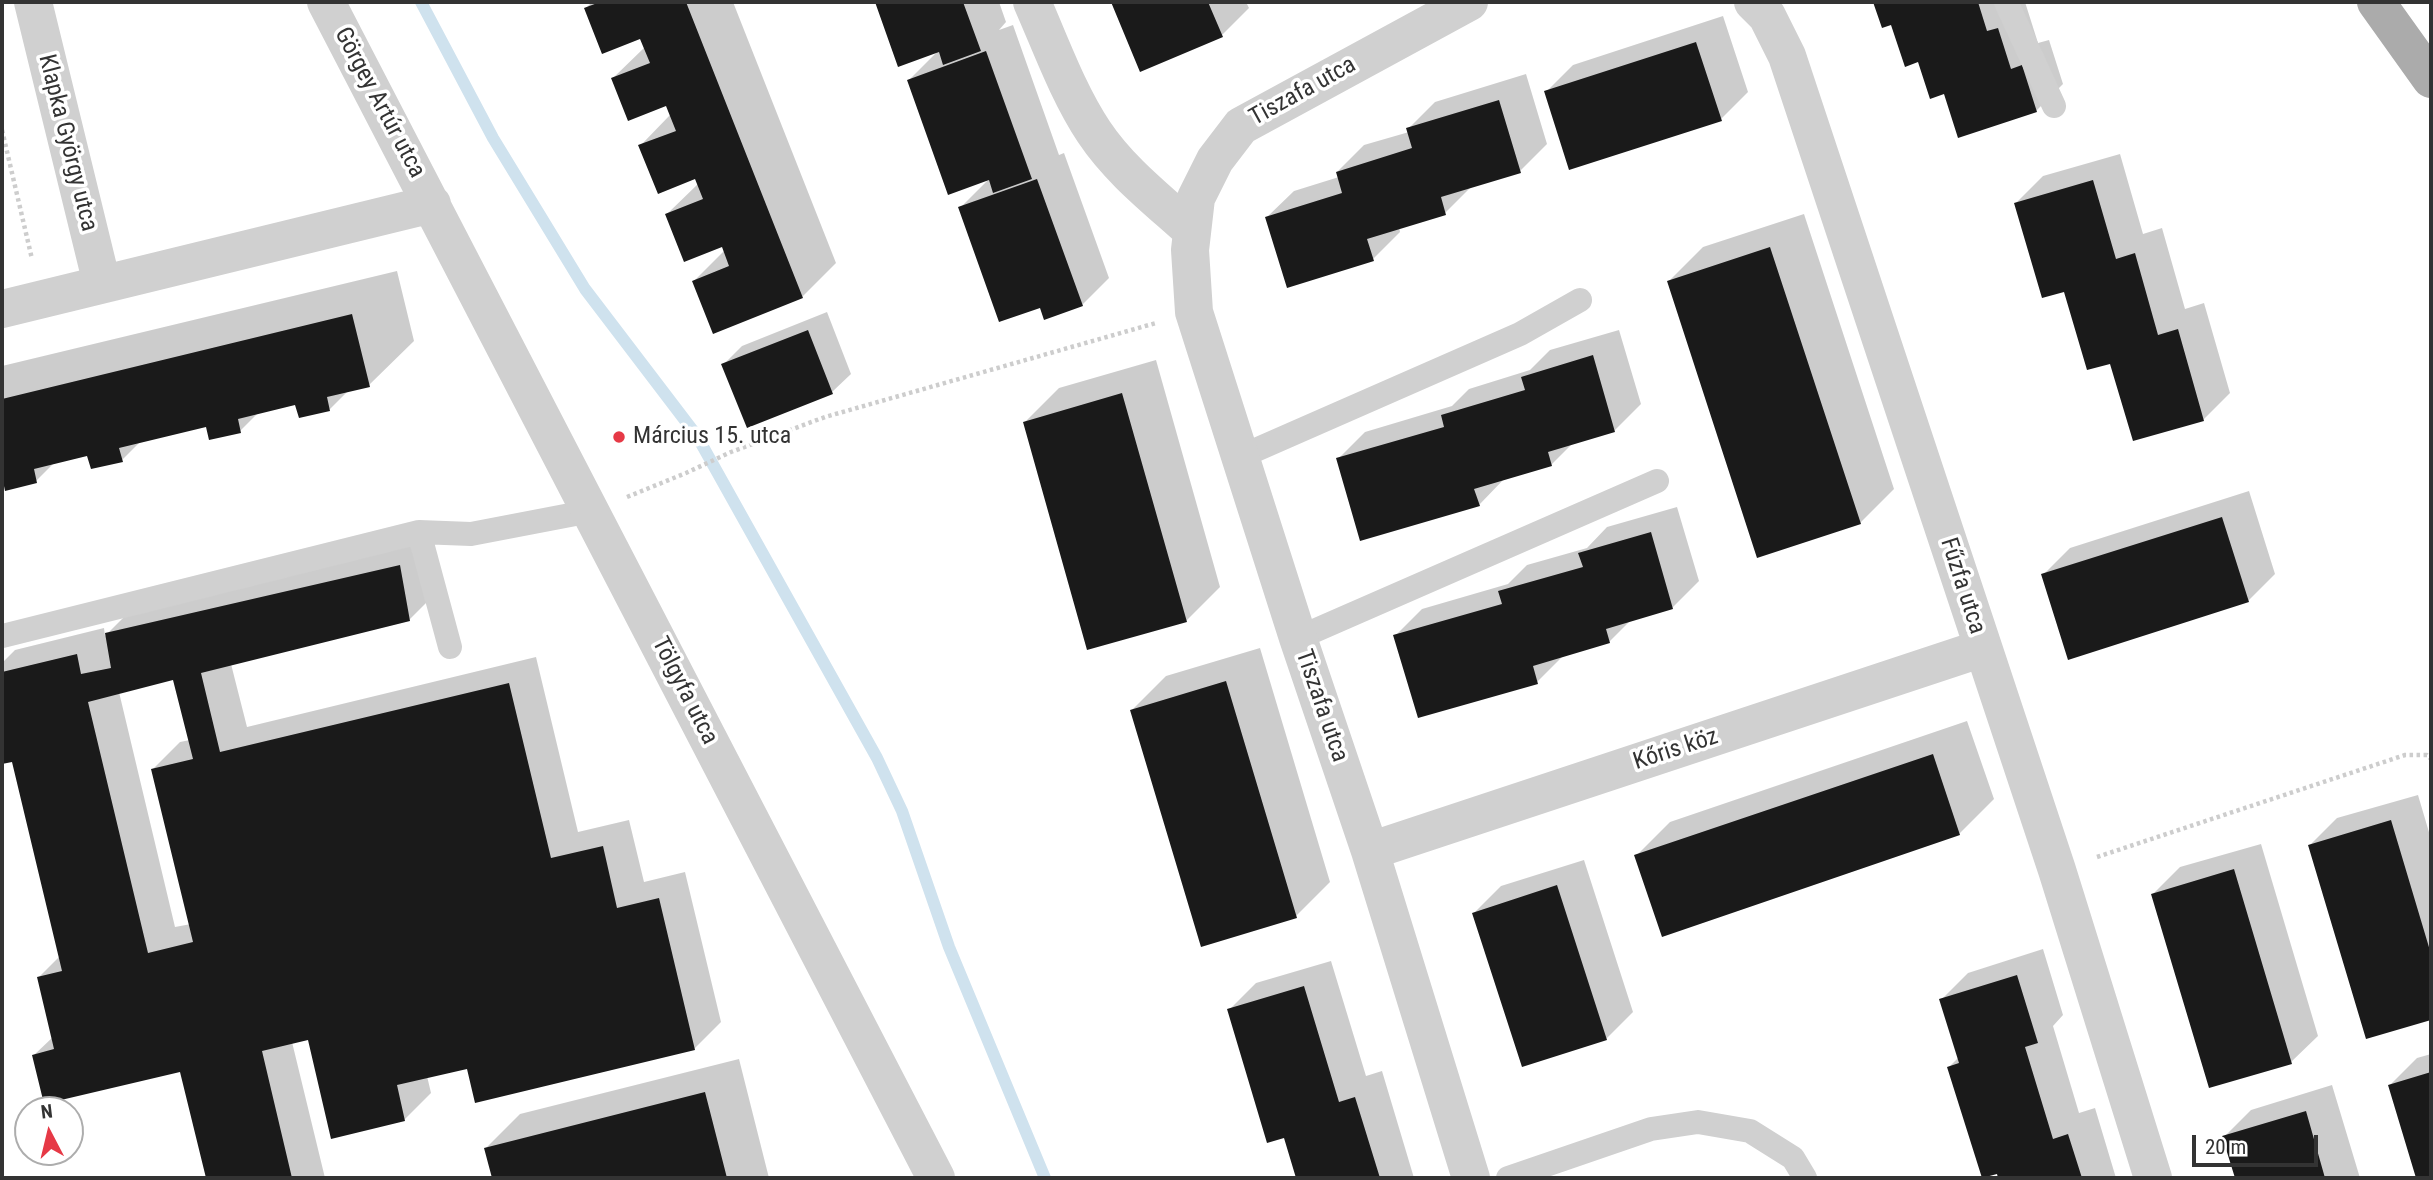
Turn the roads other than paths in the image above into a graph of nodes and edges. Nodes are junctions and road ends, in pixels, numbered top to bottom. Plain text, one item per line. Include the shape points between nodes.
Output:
1 (33, 2) edge
2 (326, 2) edge
3 (1032, 2) edge
4 (1469, 2) edge
5 (1753, 2) edge
6 (2007, 2) edge
7 (2376, 2) edge
8 (2431, 79) edge
9 (2053, 106) dead end
10 (432, 204) junction
11 (1192, 231) junction
12 (102, 284) junction
13 (1580, 300) dead end
14 (2, 309) edge
15 (1242, 456) junction
16 (1657, 481) dead end
17 (591, 511) junction
18 (419, 532) junction
19 (2, 636) edge
20 (1298, 638) junction
21 (450, 647) dead end
22 (1983, 648) junction
23 (1370, 851) junction
24 (936, 1178) edge
25 (1471, 1178) edge
26 (1508, 1178) edge
27 (1805, 1178) edge
28 (2153, 1178) edge

1 - 12 street, Klapka György utca
2 - 10 street, Görgey Artúr utca
3 - 11 street via 1094,132 1126,171
4 - 11 street, Tiszafa utca via 1241,126 1215,160 1196,198
5 - 22 street, Fűzfa utca via 1767,16 1787,56
6 - 9 lane
7 - 8 main road
10 - 12 street
10 - 17 street, Tölgyfa utca
11 - 15 street, Tiszafa utca via 1194,313
12 - 14 street
13 - 15 lane via 1520,334
15 - 20 street, Tiszafa utca
16 - 20 lane
17 - 18 lane via 471,534
17 - 24 street, Tölgyfa utca
18 - 19 lane
18 - 21 lane
20 - 23 street, Tiszafa utca
22 - 23 street, Kőris köz
22 - 28 street, Fűzfa utca
23 - 25 street, Tiszafa utca
26 - 27 lane via 1651,1129 1698,1122 1750,1131 1793,1158

